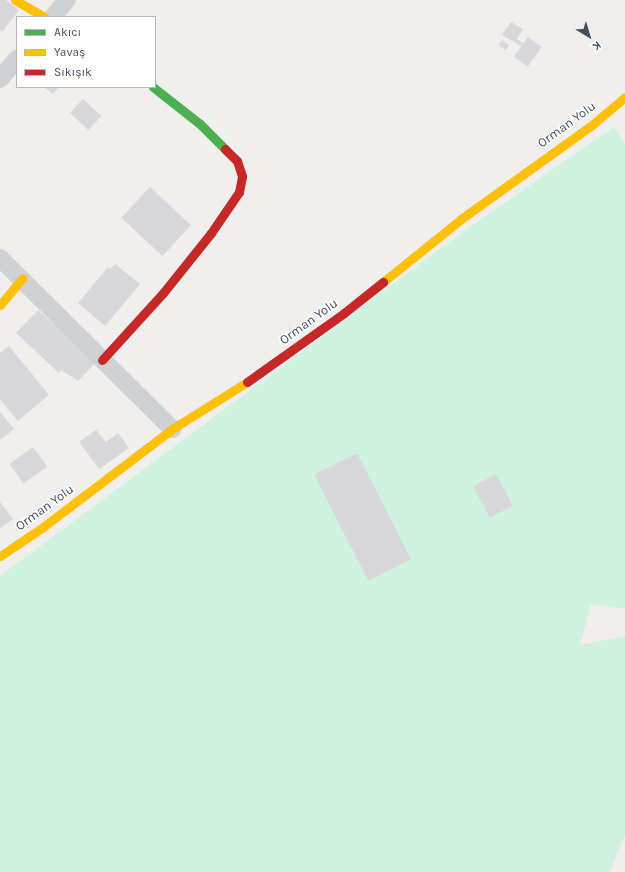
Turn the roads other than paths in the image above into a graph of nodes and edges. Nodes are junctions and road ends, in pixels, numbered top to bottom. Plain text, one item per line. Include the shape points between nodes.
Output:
1 (15, 0) edge
2 (67, 0) edge
3 (42, 16) edge
4 (54, 16) edge
5 (16, 60) edge
6 (0, 79) edge
7 (154, 88) edge
8 (625, 97) edge
9 (0, 258) edge
10 (23, 278) junction
11 (0, 305) edge
12 (102, 360) junction
13 (172, 429) junction
14 (0, 556) edge

1 - 3 street
2 - 4 street
5 - 6 street
7 - 12 street via 200,124 237,161 242,176 239,192 211,233 163,293
8 - 13 street, Orman Yolu via 592,125 461,219 344,313 218,402
9 - 10 street
10 - 11 street
10 - 12 street
12 - 13 street
13 - 14 street, Orman Yolu via 44,527

